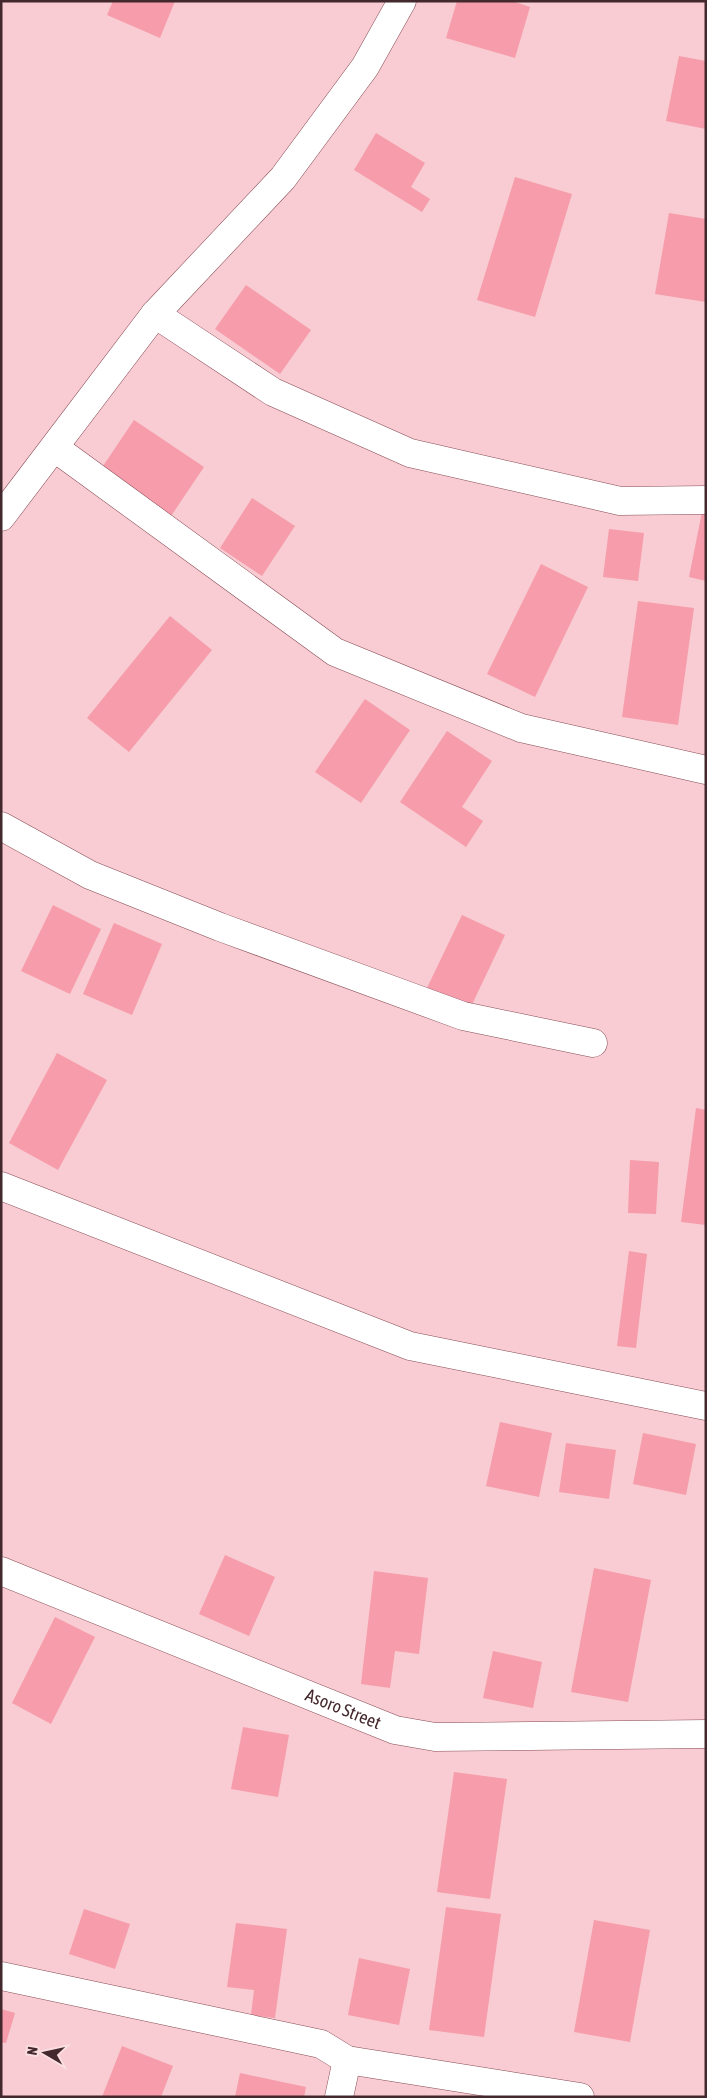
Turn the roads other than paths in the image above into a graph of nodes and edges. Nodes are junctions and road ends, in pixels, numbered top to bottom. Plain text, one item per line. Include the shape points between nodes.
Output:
1 (402, 1) edge
2 (155, 314) junction
3 (55, 448) junction
4 (706, 500) edge
5 (1, 517) edge
6 (706, 770) edge
7 (1, 826) edge
8 (593, 1043) dead end
9 (1, 1186) edge
10 (706, 1406) edge
11 (1, 1571) edge
12 (706, 1734) edge
13 (1, 1976) edge
14 (347, 2060) junction
15 (338, 2097) edge
16 (580, 2097) edge

1 - 2 street via 365,67 283,178
2 - 3 street
2 - 4 street via 272,392 410,453 620,501
3 - 5 street
3 - 6 street via 335,652 521,728
7 - 8 street via 90,875 435,1006 463,1016
9 - 10 street via 410,1346
11 - 12 street, Asoro Street via 395,1730 435,1736
13 - 14 street via 321,2044
14 - 15 street
14 - 16 street

